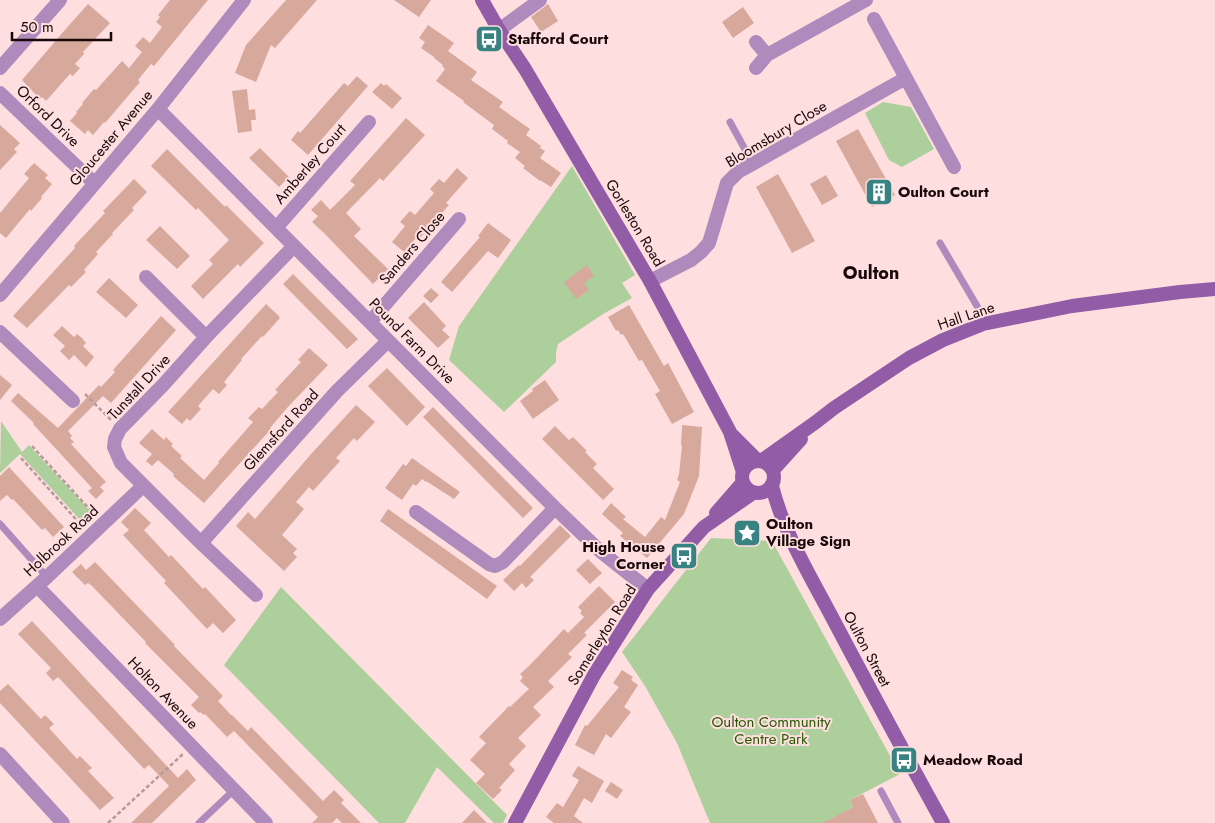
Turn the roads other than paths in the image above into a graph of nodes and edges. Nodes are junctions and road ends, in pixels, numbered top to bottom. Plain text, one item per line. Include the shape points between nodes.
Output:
1 (60, 0) edge
2 (244, 0) edge
3 (482, 0) edge
4 (540, 0) edge
5 (866, 0) edge
6 (874, 19) dead end
7 (499, 30) junction
8 (756, 42) dead end
9 (767, 55) junction
10 (0, 68) edge
11 (756, 68) dead end
12 (906, 78) junction
13 (0, 94) edge
14 (158, 109) junction
15 (369, 122) dead end
16 (730, 122) dead end
17 (753, 164) junction
18 (954, 167) dead end
19 (94, 184) junction
20 (459, 219) dead end
21 (276, 228) junction
22 (940, 243) dead end
23 (294, 246) junction
24 (146, 277) dead end
25 (650, 281) junction
26 (1215, 289) edge
27 (0, 295) edge
28 (370, 322) junction
29 (987, 323) junction
30 (0, 332) edge
31 (206, 337) junction
32 (388, 341) junction
33 (71, 400) road end
34 (816, 422) junction
35 (730, 432) junction
36 (759, 461) junction
37 (773, 470) junction
38 (743, 477) junction
39 (143, 486) junction
40 (772, 486) junction
41 (756, 493) junction
42 (555, 508) junction
43 (416, 512) dead end
44 (0, 524) edge
45 (704, 527) junction
46 (788, 534) junction
47 (201, 543) junction
48 (42, 581) junction
49 (648, 590) junction
50 (256, 595) dead end
51 (0, 619) edge
52 (0, 754) edge
53 (234, 790) junction
54 (881, 790) dead end
55 (63, 823) edge
56 (199, 823) edge
57 (266, 823) edge
58 (515, 823) edge
59 (898, 823) edge
60 (943, 823) edge

1 - 10 street
2 - 14 street, Gloucester Avenue
3 - 7 main road, Gorleston Road
4 - 7 street
5 - 9 street
6 - 12 street
7 - 25 main road, Gorleston Road
8 - 9 street
9 - 11 street
12 - 17 street, Bloomsbury Close
12 - 18 street
13 - 19 street, Orford Drive
14 - 19 street, Gloucester Avenue
14 - 21 street, Pound Farm Drive
15 - 21 street, Amberley Court
16 - 17 lane
17 - 25 street, Bloomsbury Close via 727,183 709,243 691,260
19 - 27 street, Gloucester Avenue
20 - 28 street, Sanders Close
21 - 23 street, Pound Farm Drive
22 - 29 lane
23 - 28 street, Pound Farm Drive
23 - 31 street, Tunstall Drive
24 - 31 street
25 - 35 main road, Gorleston Road
26 - 29 main road, Hall Lane via 1072,306
28 - 32 street, Pound Farm Drive
29 - 34 main road, Hall Lane via 943,340 909,358
30 - 33 street
31 - 39 street, Tunstall Drive via 120,429 115,439 114,447 120,463
32 - 42 street, Pound Farm Drive
32 - 47 street, Glemsford Road via 337,391
34 - 36 main road, Hall Lane
34 - 37 main road
35 - 36 main road
35 - 38 main road, Gorleston Road
36 - 37 main road
36 - 38 main road via 750,463
37 - 40 main road
38 - 41 main road via 749,490
38 - 45 main road
39 - 47 street, Tunstall Drive
39 - 48 street, Holbrook Road
40 - 41 main road
40 - 46 main road, Oulton Street
41 - 45 main road, Somerleyton Road
41 - 46 main road
42 - 43 street via 503,562 495,566
42 - 49 street, Pound Farm Drive
44 - 48 lane
45 - 49 main road, Somerleyton Road
46 - 60 main road, Oulton Street
47 - 50 street, Tunstall Drive
48 - 51 street, Holbrook Road
48 - 53 street, Holton Avenue
49 - 58 main road, Somerleyton Road via 594,675
52 - 55 street
53 - 56 lane
53 - 57 street, Holton Avenue
54 - 59 lane

